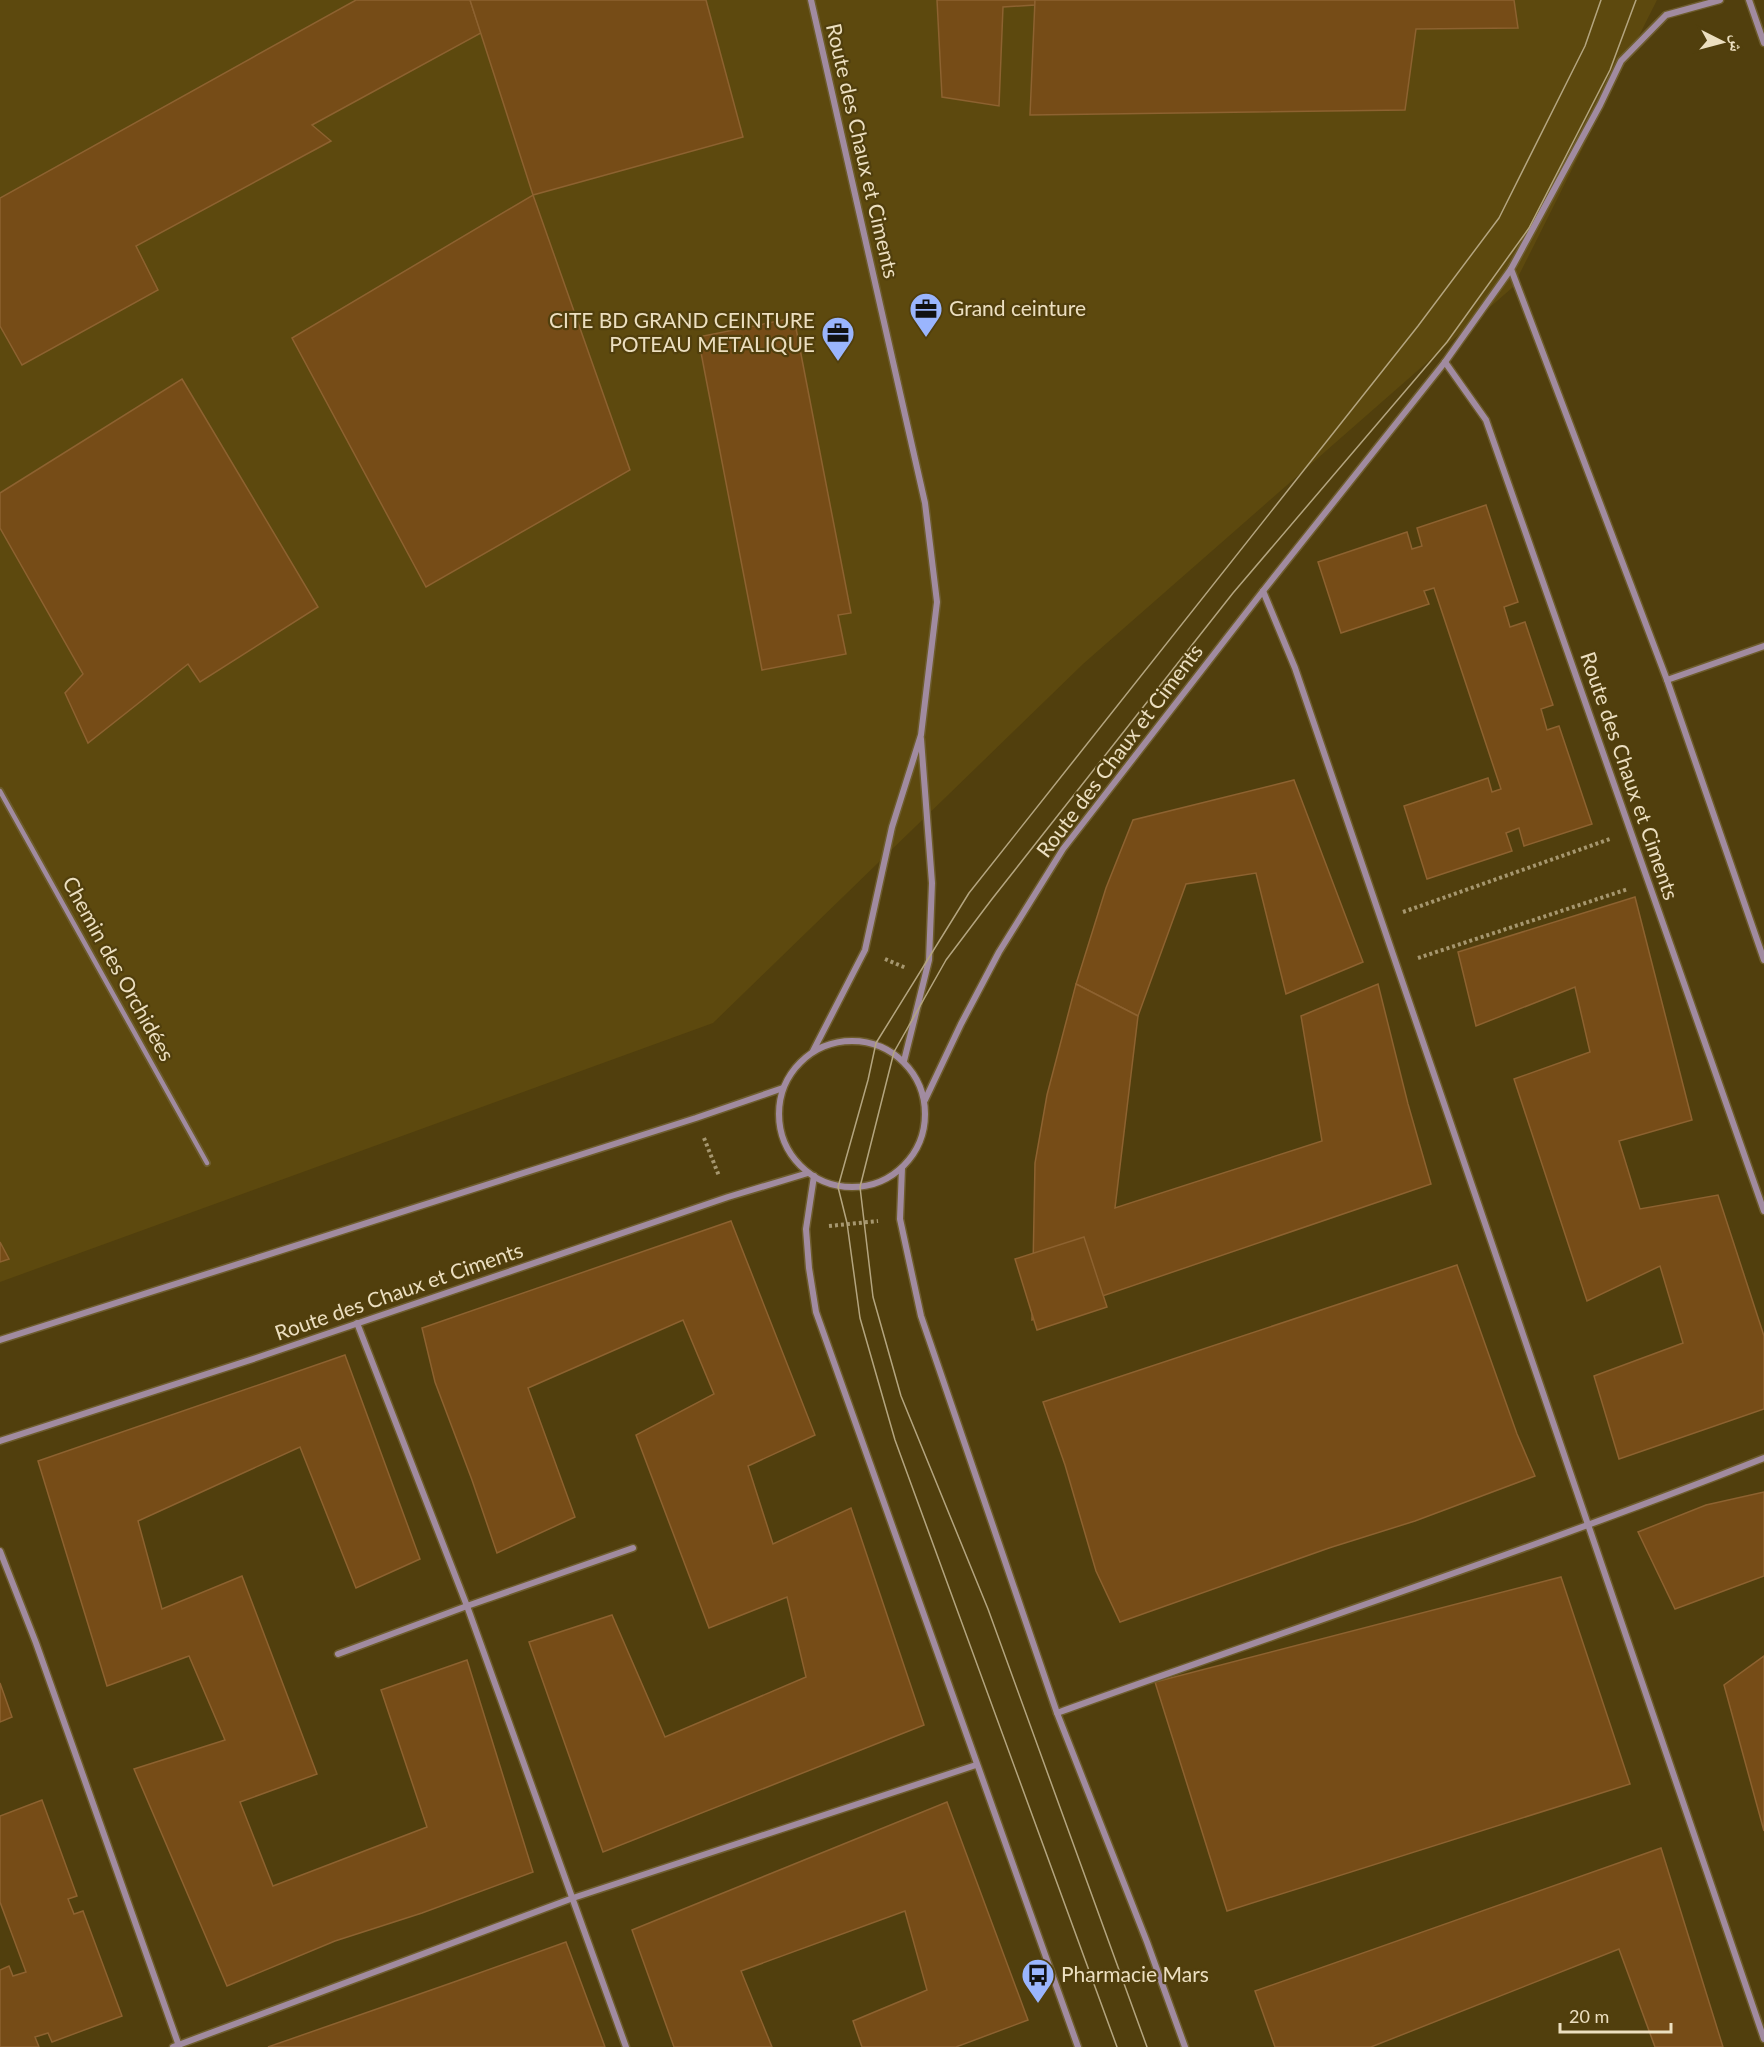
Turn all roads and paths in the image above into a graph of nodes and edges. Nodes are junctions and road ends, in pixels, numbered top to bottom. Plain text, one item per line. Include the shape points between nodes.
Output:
1 (811, 0) edge
2 (1720, 0) edge
3 (1749, 0) edge
4 (1764, 43) edge
5 (1511, 269) junction
6 (1445, 362) junction
7 (1263, 591) junction
8 (1764, 646) edge
9 (1667, 680) junction
10 (921, 735) junction
11 (0, 790) edge
12 (1631, 831) junction
13 (1648, 882) junction
14 (1381, 920) junction
15 (1764, 960) edge
16 (1397, 965) junction
17 (813, 1051) junction
18 (904, 1061) junction
19 (783, 1088) junction
20 (925, 1100) junction
21 (696, 1118) junction
22 (207, 1162) dead end
23 (902, 1168) junction
24 (811, 1175) junction
25 (728, 1197) junction
26 (1764, 1211) edge
27 (900, 1219) junction
28 (806, 1229) junction
29 (357, 1323) junction
30 (0, 1340) edge
31 (0, 1442) edge
32 (1764, 1458) edge
33 (1588, 1525) junction
34 (633, 1548) dead end
35 (0, 1551) edge
36 (467, 1606) junction
37 (338, 1654) dead end
38 (1057, 1713) junction
39 (976, 1765) junction
40 (573, 1898) junction
41 (1764, 2040) edge
42 (177, 2046) edge
43 (626, 2047) edge
44 (1078, 2047) edge
45 (1185, 2047) edge

1 - 10 street, Route des Chaux et Ciments via 925,503 937,602
2 - 5 street, Route des Chaux et Ciments via 1666,15 1621,61
3 - 4 street
5 - 6 street, Route des Chaux et Ciments
5 - 9 street
6 - 7 street, Route des Chaux et Ciments
6 - 12 street, Route des Chaux et Ciments via 1486,420
7 - 14 street via 1295,669
7 - 20 street, Route des Chaux et Ciments via 1063,849 999,952
8 - 9 street
9 - 15 street
10 - 17 street, Route des Chaux et Ciments via 892,827 865,950
10 - 18 street, Route des Chaux et Ciments via 932,882 928,960
11 - 22 lane, Chemin des Orchidées
12 - 13 street, Route des Chaux et Ciments
12 - 14 path
13 - 16 path
13 - 26 street, Route des Chaux et Ciments
14 - 16 street
16 - 33 street
17 - 18 street via 833,1042 854,1040 876,1043
17 - 19 street via 795,1067
18 - 20 street
19 - 21 street
19 - 24 street via 778,1112 782,1135 792,1156
20 - 23 street via 925,1125 917,1149
21 - 25 path
21 - 30 street
23 - 24 street via 883,1181 860,1187 838,1187
23 - 27 street
24 - 25 street, Route des Chaux et Ciments
24 - 28 street
25 - 29 street, Route des Chaux et Ciments
27 - 28 path
27 - 38 street via 921,1316
28 - 39 street via 816,1312
29 - 31 street, Route des Chaux et Ciments
29 - 36 street
32 - 33 street
33 - 38 street
33 - 41 street
34 - 36 street
35 - 42 street
36 - 37 street
36 - 40 street
38 - 45 street
39 - 40 street
39 - 44 street
40 - 42 street
40 - 43 street

